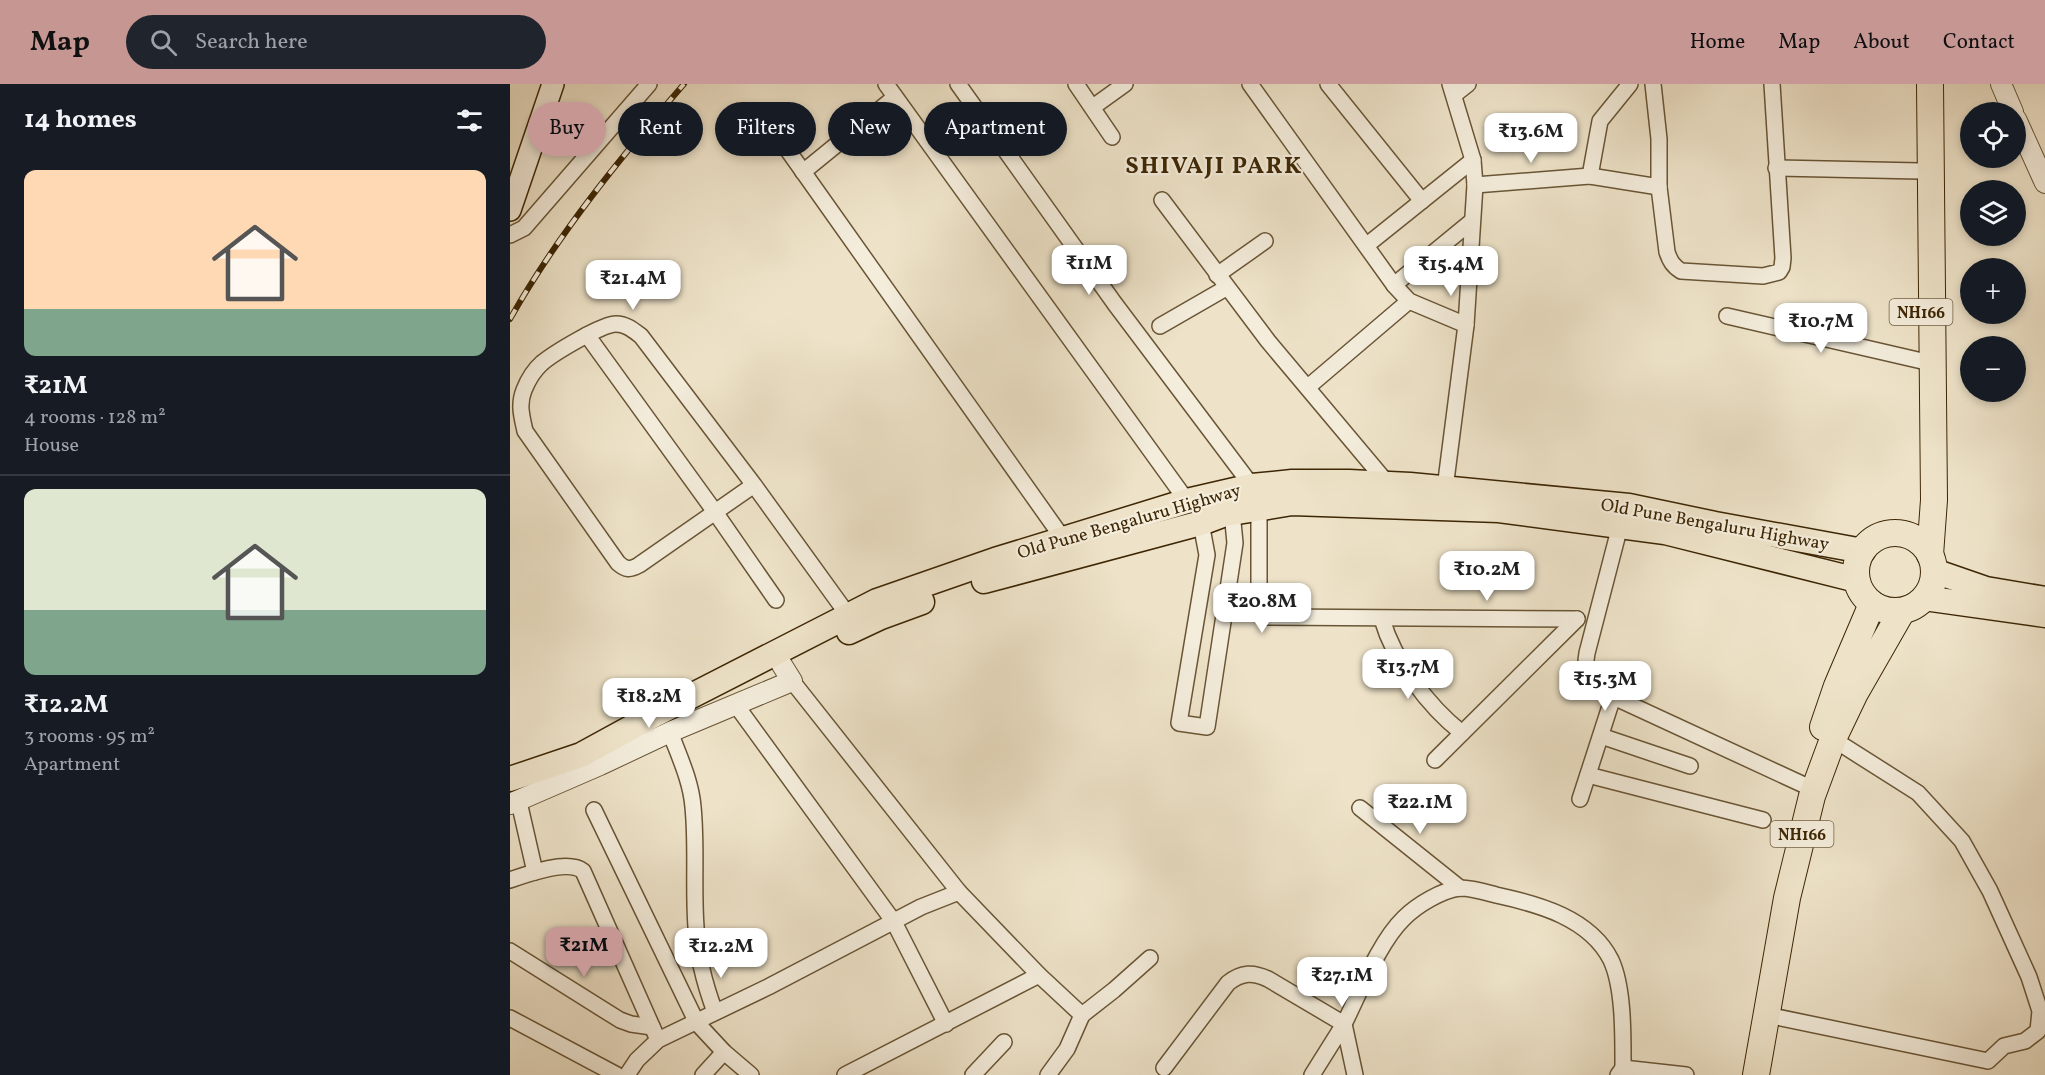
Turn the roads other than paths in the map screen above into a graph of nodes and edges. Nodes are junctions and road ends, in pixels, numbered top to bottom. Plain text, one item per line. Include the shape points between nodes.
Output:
1 (554, 84) edge
2 (649, 84) edge
3 (886, 84) edge
4 (958, 84) edge
5 (1076, 84) edge
6 (1125, 84) edge
7 (1250, 84) edge
8 (1328, 84) edge
9 (1467, 84) edge
10 (1630, 84) edge
11 (1653, 84) edge
12 (1772, 84) edge
13 (1919, 84) edge
14 (1930, 84) edge
15 (2001, 84) edge
16 (1452, 90) edge
17 (895, 97) junction
18 (2009, 102) edge
19 (1093, 107) junction
20 (1112, 137) dead end
21 (2026, 141) edge
22 (792, 156) edge
23 (1473, 160) junction
24 (1776, 168) junction
25 (1920, 171) junction
26 (803, 172) junction
27 (1590, 176) junction
28 (2045, 183) edge
29 (1475, 185) junction
30 (1659, 187) junction
31 (1162, 200) dead end
32 (1422, 201) junction
33 (510, 210) edge
34 (1472, 221) junction
35 (510, 235) edge
36 (1265, 242) dead end
37 (1366, 245) junction
38 (1222, 281) junction
39 (1394, 285) junction
40 (1409, 301) junction
41 (1727, 316) dead end
42 (1466, 325) junction
43 (1160, 326) dead end
44 (587, 335) junction
45 (1922, 361) junction
46 (1308, 387) junction
47 (1388, 484) junction
48 (754, 485) junction
49 (1255, 497) junction
50 (1443, 498) junction
51 (1187, 501) junction
52 (715, 512) junction
53 (1232, 512) junction
54 (1201, 523) junction
55 (1620, 526) junction
56 (1064, 540) junction
57 (1863, 551) junction
58 (1926, 555) junction
59 (1857, 580) junction
60 (1924, 598) junction
61 (2045, 599) edge
62 (776, 600) dead end
63 (1872, 604) junction
64 (1902, 611) junction
65 (2045, 615) edge
66 (1382, 619) junction
67 (853, 622) junction
68 (781, 667) junction
69 (1613, 697) junction
70 (736, 705) junction
71 (670, 732) junction
72 (1462, 733) junction
73 (1601, 736) junction
74 (1833, 739) junction
75 (1435, 760) dead end
76 (1690, 766) dead end
77 (510, 767) edge
78 (1588, 775) junction
79 (510, 779) edge
80 (1804, 784) junction
81 (513, 799) edge
82 (1580, 799) dead end
83 (1360, 808) dead end
84 (594, 810) dead end
85 (1763, 820) dead end
86 (534, 872) junction
87 (510, 880) edge
88 (1460, 888) junction
89 (958, 892) junction
90 (894, 922) junction
91 (510, 951) edge
92 (1150, 958) dead end
93 (1039, 975) junction
94 (716, 1012) junction
95 (1082, 1015) junction
96 (1767, 1015) junction
97 (510, 1018) edge
98 (697, 1023) junction
99 (946, 1024) junction
100 (1344, 1024) junction
101 (655, 1034) junction
102 (1004, 1042) dead end
103 (724, 1052) junction
104 (1164, 1068) dead end
105 (868, 1070) edge
106 (1621, 1072) edge
107 (617, 1075) edge
108 (627, 1075) edge
109 (703, 1075) edge
110 (751, 1075) edge
111 (845, 1075) edge
112 (973, 1075) edge
113 (1048, 1075) edge
114 (1312, 1075) edge
115 (1355, 1075) edge
116 (1686, 1075) edge
117 (1743, 1075) edge
118 (1756, 1075) edge

1 - 33 main road
2 - 35 street via 524,228
3 - 17 street
4 - 49 street
5 - 19 street
6 - 19 street
7 - 37 street
8 - 32 street
9 - 16 street
10 - 27 street via 1600,121
11 - 30 street
12 - 24 street
13 - 25 highway, NH166
14 - 58 highway, NH166 via 1934,500
15 - 18 street
16 - 23 street
17 - 26 street
17 - 51 street
19 - 20 street
21 - 28 street
22 - 26 street
23 - 29 street
23 - 32 street
24 - 25 street
24 - 30 street via 1783,258 1779,272 1771,275 1681,271 1675,267 1667,252
25 - 45 highway, NH166
26 - 56 street
27 - 29 street
27 - 30 street
29 - 34 street
31 - 38 street
32 - 37 street
34 - 39 street
34 - 42 street
36 - 38 street
37 - 39 street
38 - 43 street
38 - 46 street
39 - 40 street
40 - 42 street
40 - 46 street
41 - 45 street
42 - 50 street
44 - 48 street via 615,324 628,326 641,336
44 - 52 street
44 - 52 street via 542,363 531,375 520,409 525,431 618,563 631,570
45 - 58 highway, NH166
46 - 47 street
47 - 49 main road, Old Pune Bengaluru Highway via 1304,482
47 - 50 main road, Old Pune Bengaluru Highway
48 - 52 street
48 - 67 street
49 - 50 main road, Old Pune Bengaluru Highway via 1292,503
49 - 51 main road, Old Pune Bengaluru Highway
49 - 53 main road, Old Pune Bengaluru Highway
49 - 66 street via 1259,612 1264,617
50 - 55 main road, Old Pune Bengaluru Highway via 1499,510
50 - 57 main road, Old Pune Bengaluru Highway via 1629,506
51 - 56 main road, Old Pune Bengaluru Highway
52 - 62 street
53 - 54 main road, Old Pune Bengaluru Highway
53 - 54 street via 1235,543 1207,727 1179,723 1207,555
54 - 67 main road, Old Pune Bengaluru Highway via 1000,576
55 - 59 main road, Old Pune Bengaluru Highway via 1665,532
55 - 69 street via 1584,666 1594,684
56 - 67 main road, Old Pune Bengaluru Highway via 877,601
57 - 58 highway via 1875,539 1890,534 1907,535
57 - 59 highway
58 - 60 highway, NH166 via 1933,581
58 - 61 main road via 1986,589
59 - 63 highway
60 - 64 highway, NH166
60 - 65 main road
63 - 64 highway
63 - 80 highway, NH166 via 1837,686
64 - 74 highway, NH166
66 - 72 street via 1387,637 1414,681
66 - 72 street via 1577,619
67 - 68 main road, Old Pune Bengaluru Highway
68 - 70 street
68 - 77 street via 768,652 571,747
68 - 79 main road, Old Pune Bengaluru Highway via 656,714 581,755
68 - 81 main road, Old Pune Bengaluru Highway
68 - 89 street
69 - 73 street
69 - 80 street
70 - 71 street
70 - 90 street
71 - 81 street
71 - 94 street via 693,805 696,928 707,990
72 - 75 street
73 - 76 street
73 - 78 street
74 - 96 highway, NH166 via 1812,796 1787,898
74 - 96 street via 1918,793 1962,842 1990,891 2029,977 2040,1011 2038,1031 2025,1041 2004,1046 1988,1061
78 - 82 street
78 - 85 street
80 - 117 highway, NH166 via 1792,826
81 - 86 street
83 - 88 street
84 - 98 street
86 - 87 street
86 - 101 street via 570,866 583,871
88 - 100 street via 1426,902 1405,917 1390,935
88 - 106 street via 1550,910 1574,922 1600,944 1618,981 1623,1036
89 - 90 street
89 - 93 street
90 - 94 street
90 - 99 street
91 - 101 street via 620,1020
92 - 95 street
93 - 95 street
93 - 99 street
94 - 98 street
95 - 113 street via 1067,1049
96 - 118 highway, NH166
97 - 107 street
98 - 101 street
98 - 103 street
99 - 105 street
100 - 104 street via 1258,974 1246,973 1228,983
100 - 114 street
100 - 115 street
101 - 108 street
102 - 112 street
103 - 109 street
103 - 110 street
105 - 111 street
106 - 116 street

